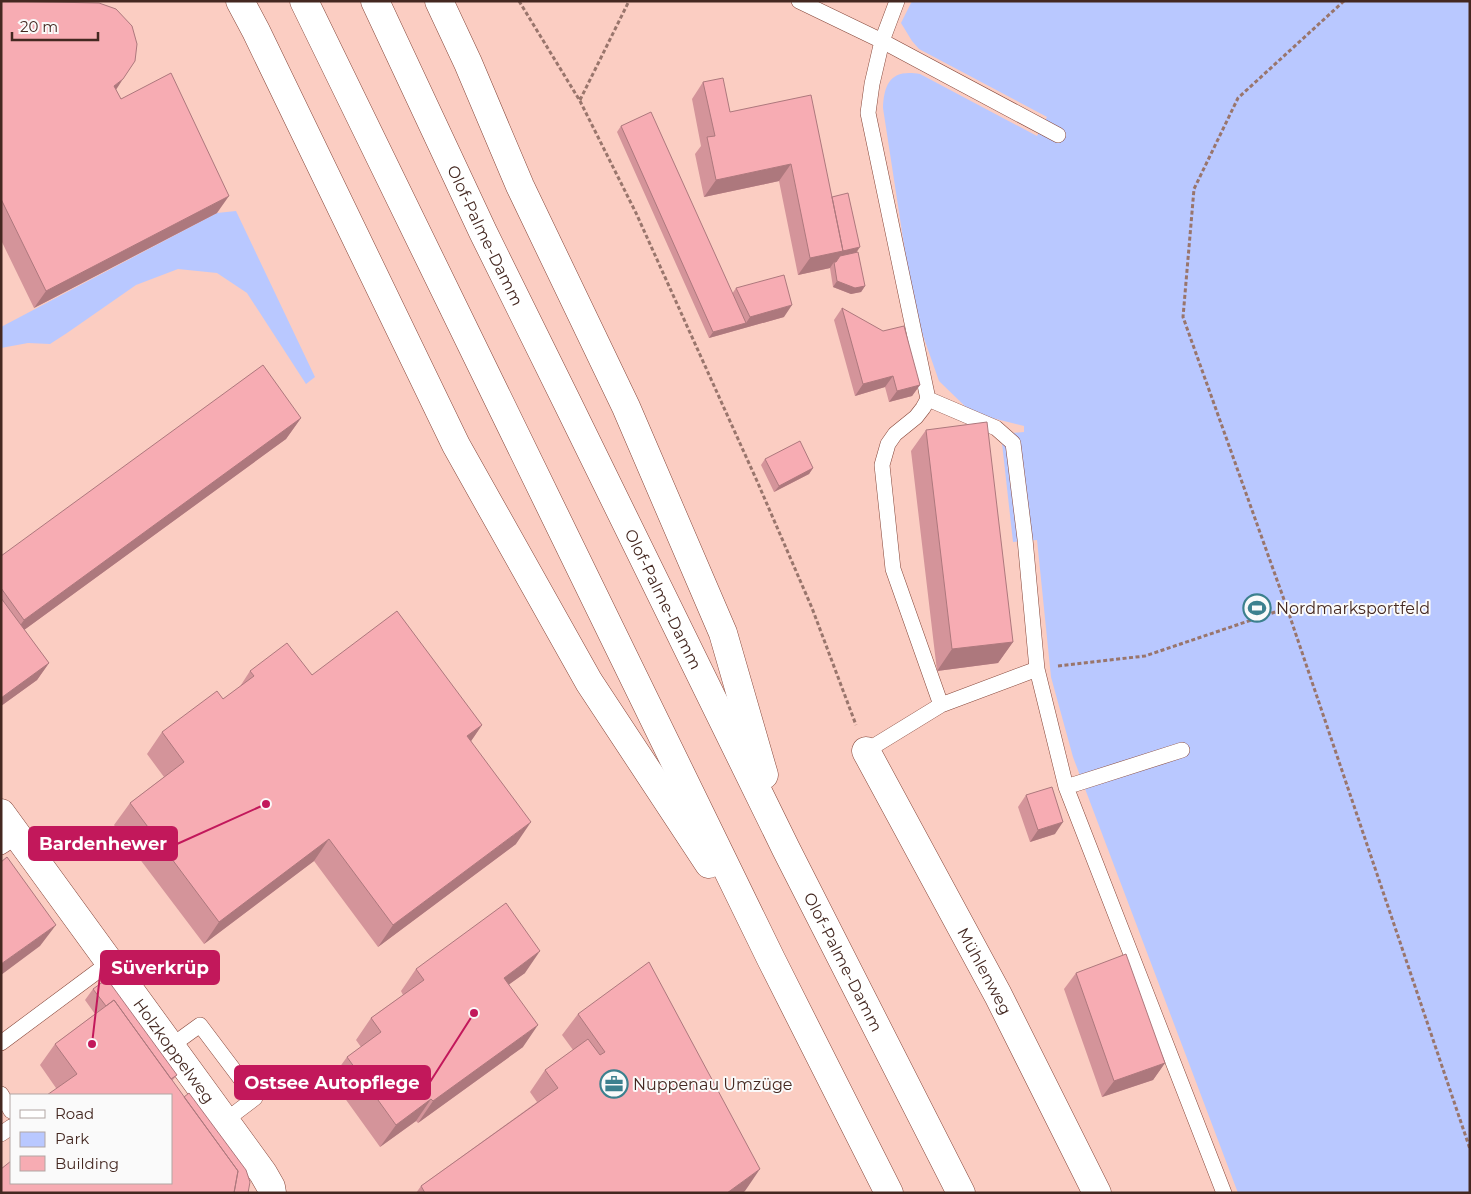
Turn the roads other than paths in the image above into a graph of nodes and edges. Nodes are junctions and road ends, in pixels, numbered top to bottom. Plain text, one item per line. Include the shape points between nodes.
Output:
1 (240, 1) edge
2 (304, 1) edge
3 (375, 1) edge
4 (439, 1) edge
5 (799, 1) edge
6 (897, 1) edge
7 (882, 41) junction
8 (1058, 135) dead end
9 (928, 399) junction
10 (1037, 669) junction
11 (942, 705) junction
12 (1182, 750) dead end
13 (866, 751) joint
14 (1066, 787) junction
15 (1, 813) edge
16 (10, 842) edge
17 (786, 849) junction
18 (771, 959) junction
19 (110, 962) junction
20 (1, 1042) edge
21 (171, 1046) junction
22 (1, 1094) edge
23 (10, 1109) edge
24 (226, 1120) junction
25 (272, 1193) edge
26 (889, 1193) edge
27 (961, 1193) edge
28 (1097, 1193) edge
29 (1224, 1193) edge

1 - 18 main road via 456,445 589,682
2 - 18 main road
3 - 17 main road, Olof-Palme-Damm via 483,232
4 - 17 main road via 520,186 626,408 723,633
5 - 7 lane
6 - 7 lane
7 - 8 lane
7 - 9 lane via 868,113
9 - 10 lane via 996,428 1013,443
9 - 11 lane via 916,417 888,444 882,465 893,569
10 - 11 lane
10 - 14 lane
11 - 13 lane
12 - 14 lane
13 - 28 main road, Mühlenweg via 998,995
14 - 29 lane
15 - 16 main road, Holzkoppelweg
16 - 19 main road, Holzkoppelweg
17 - 27 main road, Olof-Palme-Damm
18 - 26 main road
19 - 20 lane
19 - 21 main road, Holzkoppelweg
21 - 24 main road, Holzkoppelweg
21 - 24 lane via 200,1025 255,1098
22 - 23 lane
24 - 25 main road, Holzkoppelweg via 264,1172

